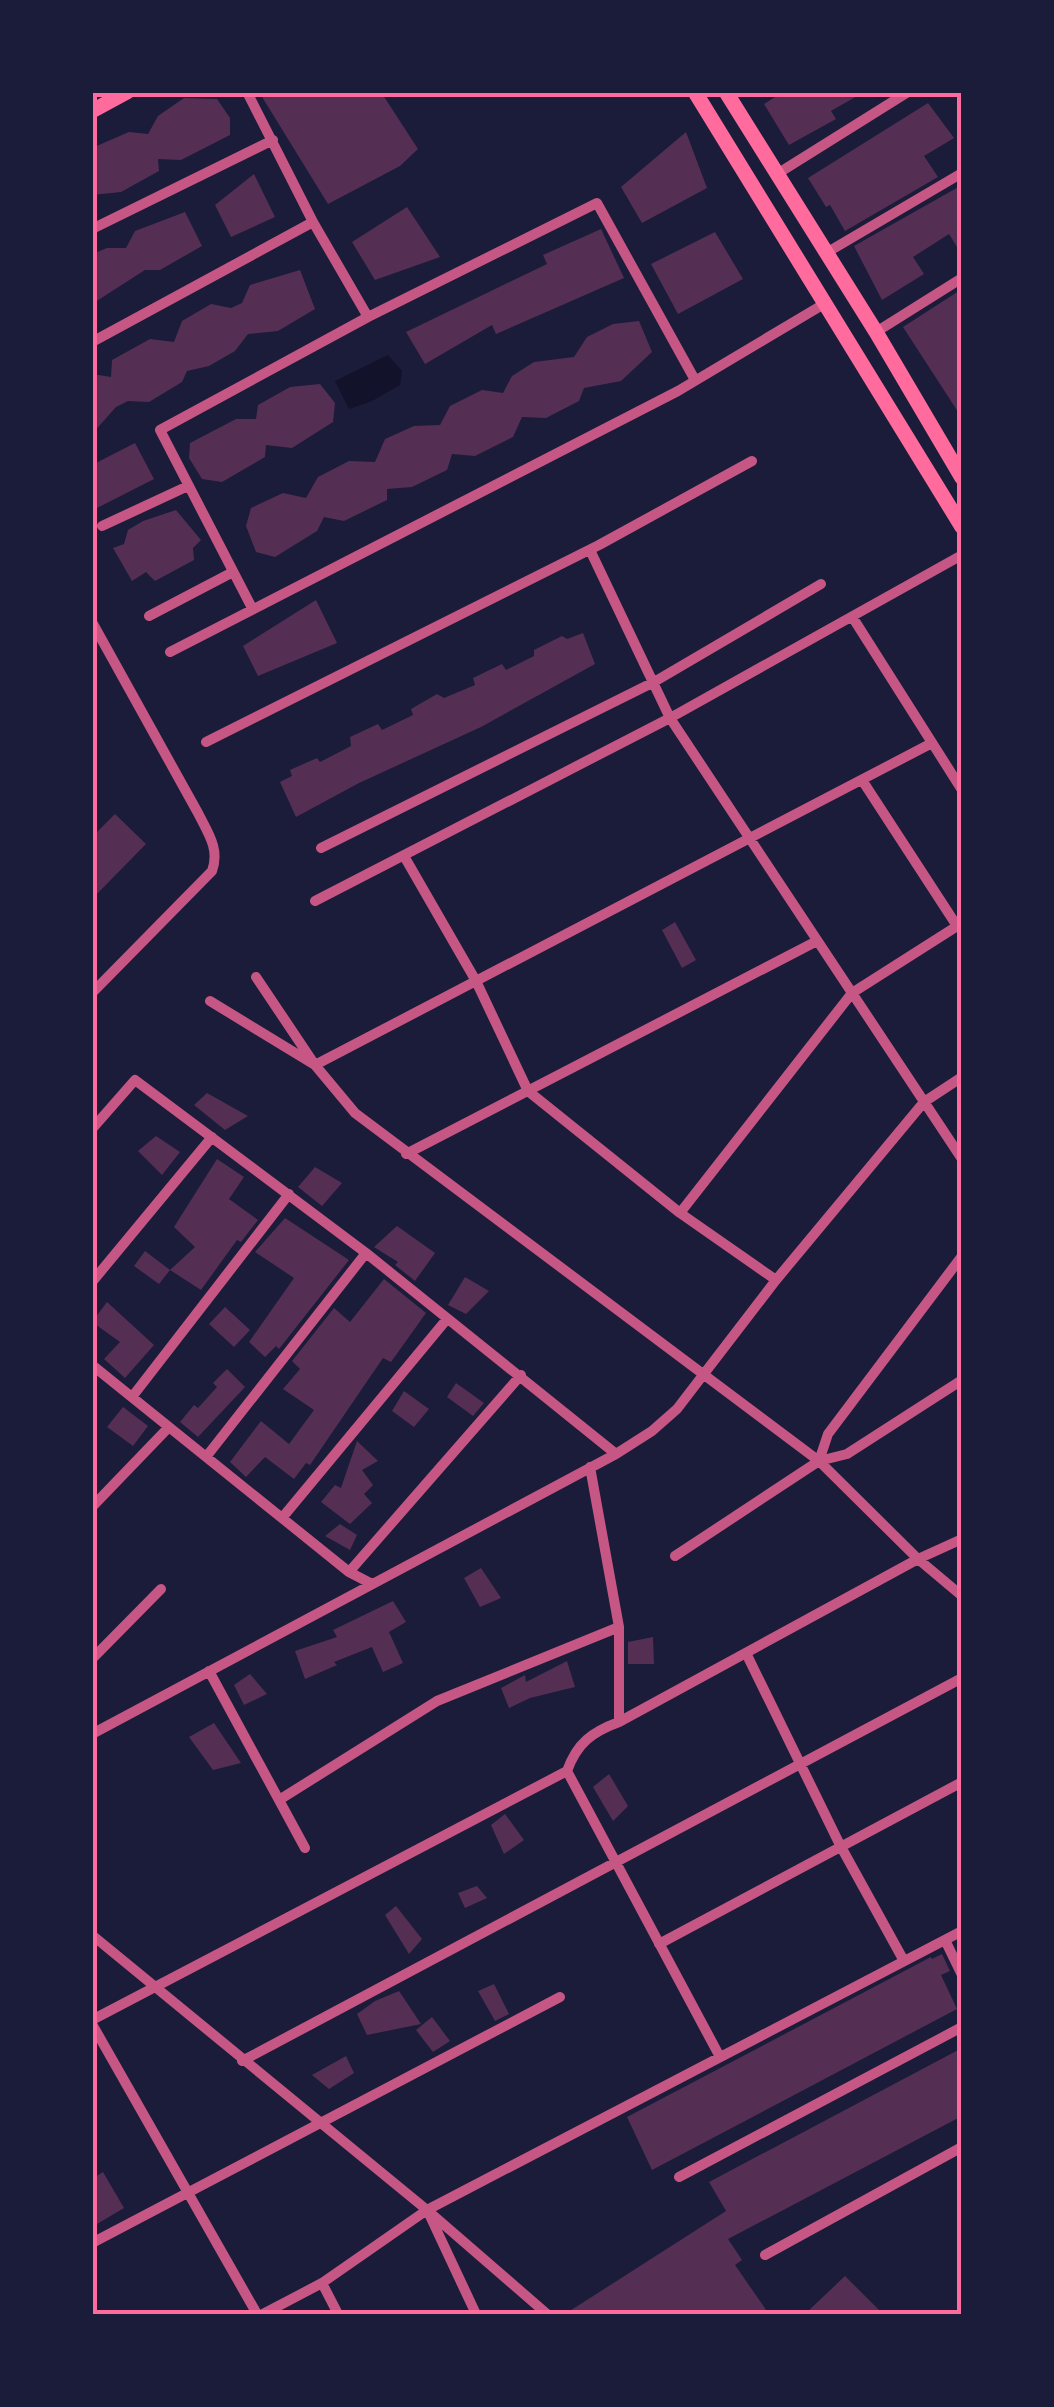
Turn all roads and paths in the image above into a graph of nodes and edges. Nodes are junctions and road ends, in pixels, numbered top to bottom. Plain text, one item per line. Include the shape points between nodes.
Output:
1 (128, 92) edge
2 (248, 92) edge
3 (695, 92) edge
4 (726, 92) edge
5 (908, 92) edge
6 (92, 111) edge
7 (272, 140) junction
8 (777, 174) junction
9 (962, 174) edge
10 (314, 222) junction
11 (92, 229) edge
12 (826, 253) junction
13 (962, 278) edge
14 (824, 304) junction
15 (368, 317) junction
16 (876, 332) junction
17 (92, 342) edge
18 (695, 380) junction
19 (752, 461) dead end
20 (961, 477) edge
21 (188, 486) junction
22 (939, 492) junction
23 (102, 526) dead end
24 (962, 528) edge
25 (590, 550) junction
26 (962, 555) edge
27 (233, 572) junction
28 (821, 584) dead end
29 (252, 608) junction
30 (149, 616) dead end
31 (853, 618) junction
32 (92, 622) edge
33 (170, 652) dead end
34 (654, 682) junction
35 (670, 718) junction
36 (206, 742) dead end
37 (932, 743) junction
38 (862, 780) junction
39 (962, 790) edge
40 (750, 839) junction
41 (322, 848) dead end
42 (404, 856) junction
43 (315, 901) dead end
44 (959, 924) edge
45 (818, 941) junction
46 (256, 976) dead end
47 (476, 981) junction
48 (92, 993) edge
49 (852, 993) junction
50 (210, 1000) dead end
51 (315, 1065) junction
52 (962, 1077) edge
53 (528, 1091) junction
54 (924, 1102) junction
55 (92, 1129) edge
56 (212, 1136) junction
57 (406, 1154) junction
58 (962, 1159) edge
59 (289, 1194) junction
60 (680, 1213) junction
61 (366, 1253) junction
62 (962, 1256) edge
63 (776, 1280) junction
64 (92, 1282) edge
65 (447, 1318) junction
66 (92, 1365) edge
67 (521, 1375) junction
68 (704, 1375) junction
69 (961, 1382) edge
70 (132, 1397) junction
71 (170, 1427) junction
72 (616, 1454) junction
73 (206, 1457) junction
74 (819, 1461) junction
75 (590, 1467) junction
76 (92, 1507) edge
77 (282, 1518) junction
78 (962, 1538) edge
79 (675, 1556) dead end
80 (918, 1559) junction
81 (348, 1572) junction
82 (372, 1584) junction
83 (161, 1589) dead end
84 (962, 1596) edge
85 (619, 1627) junction
86 (746, 1653) junction
87 (92, 1659) edge
88 (209, 1671) junction
89 (962, 1678) edge
90 (619, 1722) junction
91 (92, 1734) edge
92 (801, 1763) junction
93 (567, 1771) junction
94 (962, 1782) edge
95 (279, 1800) junction
96 (840, 1844) junction
97 (305, 1848) dead end
98 (615, 1862) junction
99 (962, 1931) edge
100 (92, 1936) edge
101 (945, 1940) junction
102 (659, 1944) junction
103 (904, 1960) junction
104 (962, 1975) edge
105 (154, 1986) junction
106 (560, 1997) dead end
107 (92, 2022) edge
108 (962, 2027) edge
109 (720, 2057) junction
110 (242, 2061) junction
111 (318, 2123) junction
112 (962, 2147) edge
113 (680, 2177) dead end
114 (185, 2192) junction
115 (427, 2210) junction
116 (92, 2242) edge
117 (765, 2255) dead end
118 (322, 2283) junction
119 (260, 2314) edge
120 (338, 2314) edge
121 (476, 2314) edge
122 (547, 2314) edge

1 - 6 main road
2 - 7 street
3 - 14 main road
4 - 8 main road
5 - 8 street
7 - 10 street
7 - 11 street
8 - 12 main road
9 - 12 street
10 - 15 street
10 - 17 street
12 - 16 main road
13 - 16 street
14 - 18 street
14 - 22 main road
15 - 18 street via 597,202
15 - 21 street via 162,427
16 - 20 main road
18 - 29 street
19 - 25 street
20 - 22 street
21 - 23 street
21 - 27 street
22 - 24 main road
25 - 34 street
25 - 36 street
26 - 31 street
27 - 29 street
27 - 30 street
28 - 34 street
29 - 33 street
31 - 35 street
31 - 37 street
32 - 48 street via 212,840 216,859 212,871
34 - 35 street
34 - 41 street
35 - 40 street
35 - 42 street
37 - 38 street
37 - 39 street
38 - 40 street
38 - 44 street
40 - 45 street
40 - 47 street
42 - 43 street
42 - 47 street
44 - 49 street
45 - 49 street
45 - 53 street
46 - 51 street
47 - 51 street
47 - 53 street
49 - 54 street
49 - 60 street
50 - 51 street
51 - 57 street via 355,1113
52 - 54 street
53 - 57 street
53 - 60 street
54 - 58 street
54 - 63 street
55 - 56 street via 135,1080
56 - 59 street
56 - 64 street
57 - 68 street
59 - 61 street
59 - 70 street
60 - 63 street
61 - 65 street
61 - 73 street
62 - 74 street via 828,1434
63 - 68 street
65 - 67 street
65 - 77 street
66 - 70 street
67 - 72 street
67 - 81 street
68 - 72 street via 677,1409
68 - 74 street
69 - 74 street via 848,1454
70 - 71 street
71 - 73 street
71 - 76 street
72 - 75 street
73 - 77 street
74 - 79 street
74 - 80 street
75 - 82 street
75 - 85 street
77 - 81 street
78 - 80 street
80 - 84 street
80 - 86 street
81 - 82 street
82 - 88 street
83 - 87 street
85 - 90 street
85 - 95 street via 437,1701
86 - 90 street
86 - 92 street
88 - 91 street
88 - 95 street
89 - 92 street
90 - 93 street via 578,1746
92 - 96 street
92 - 98 street
93 - 98 street
93 - 105 street
94 - 96 street
95 - 97 street
96 - 102 street
96 - 103 street
98 - 102 street
98 - 110 street
99 - 101 street
100 - 105 street
101 - 103 street
101 - 104 street
102 - 109 street
103 - 109 street
105 - 107 street
105 - 110 street
106 - 111 street
107 - 114 street
108 - 113 street
109 - 115 street
110 - 111 street
111 - 114 street
111 - 115 street
112 - 117 street
114 - 116 street
114 - 119 street
115 - 118 street
115 - 121 street
115 - 122 street
118 - 119 street
118 - 120 street

